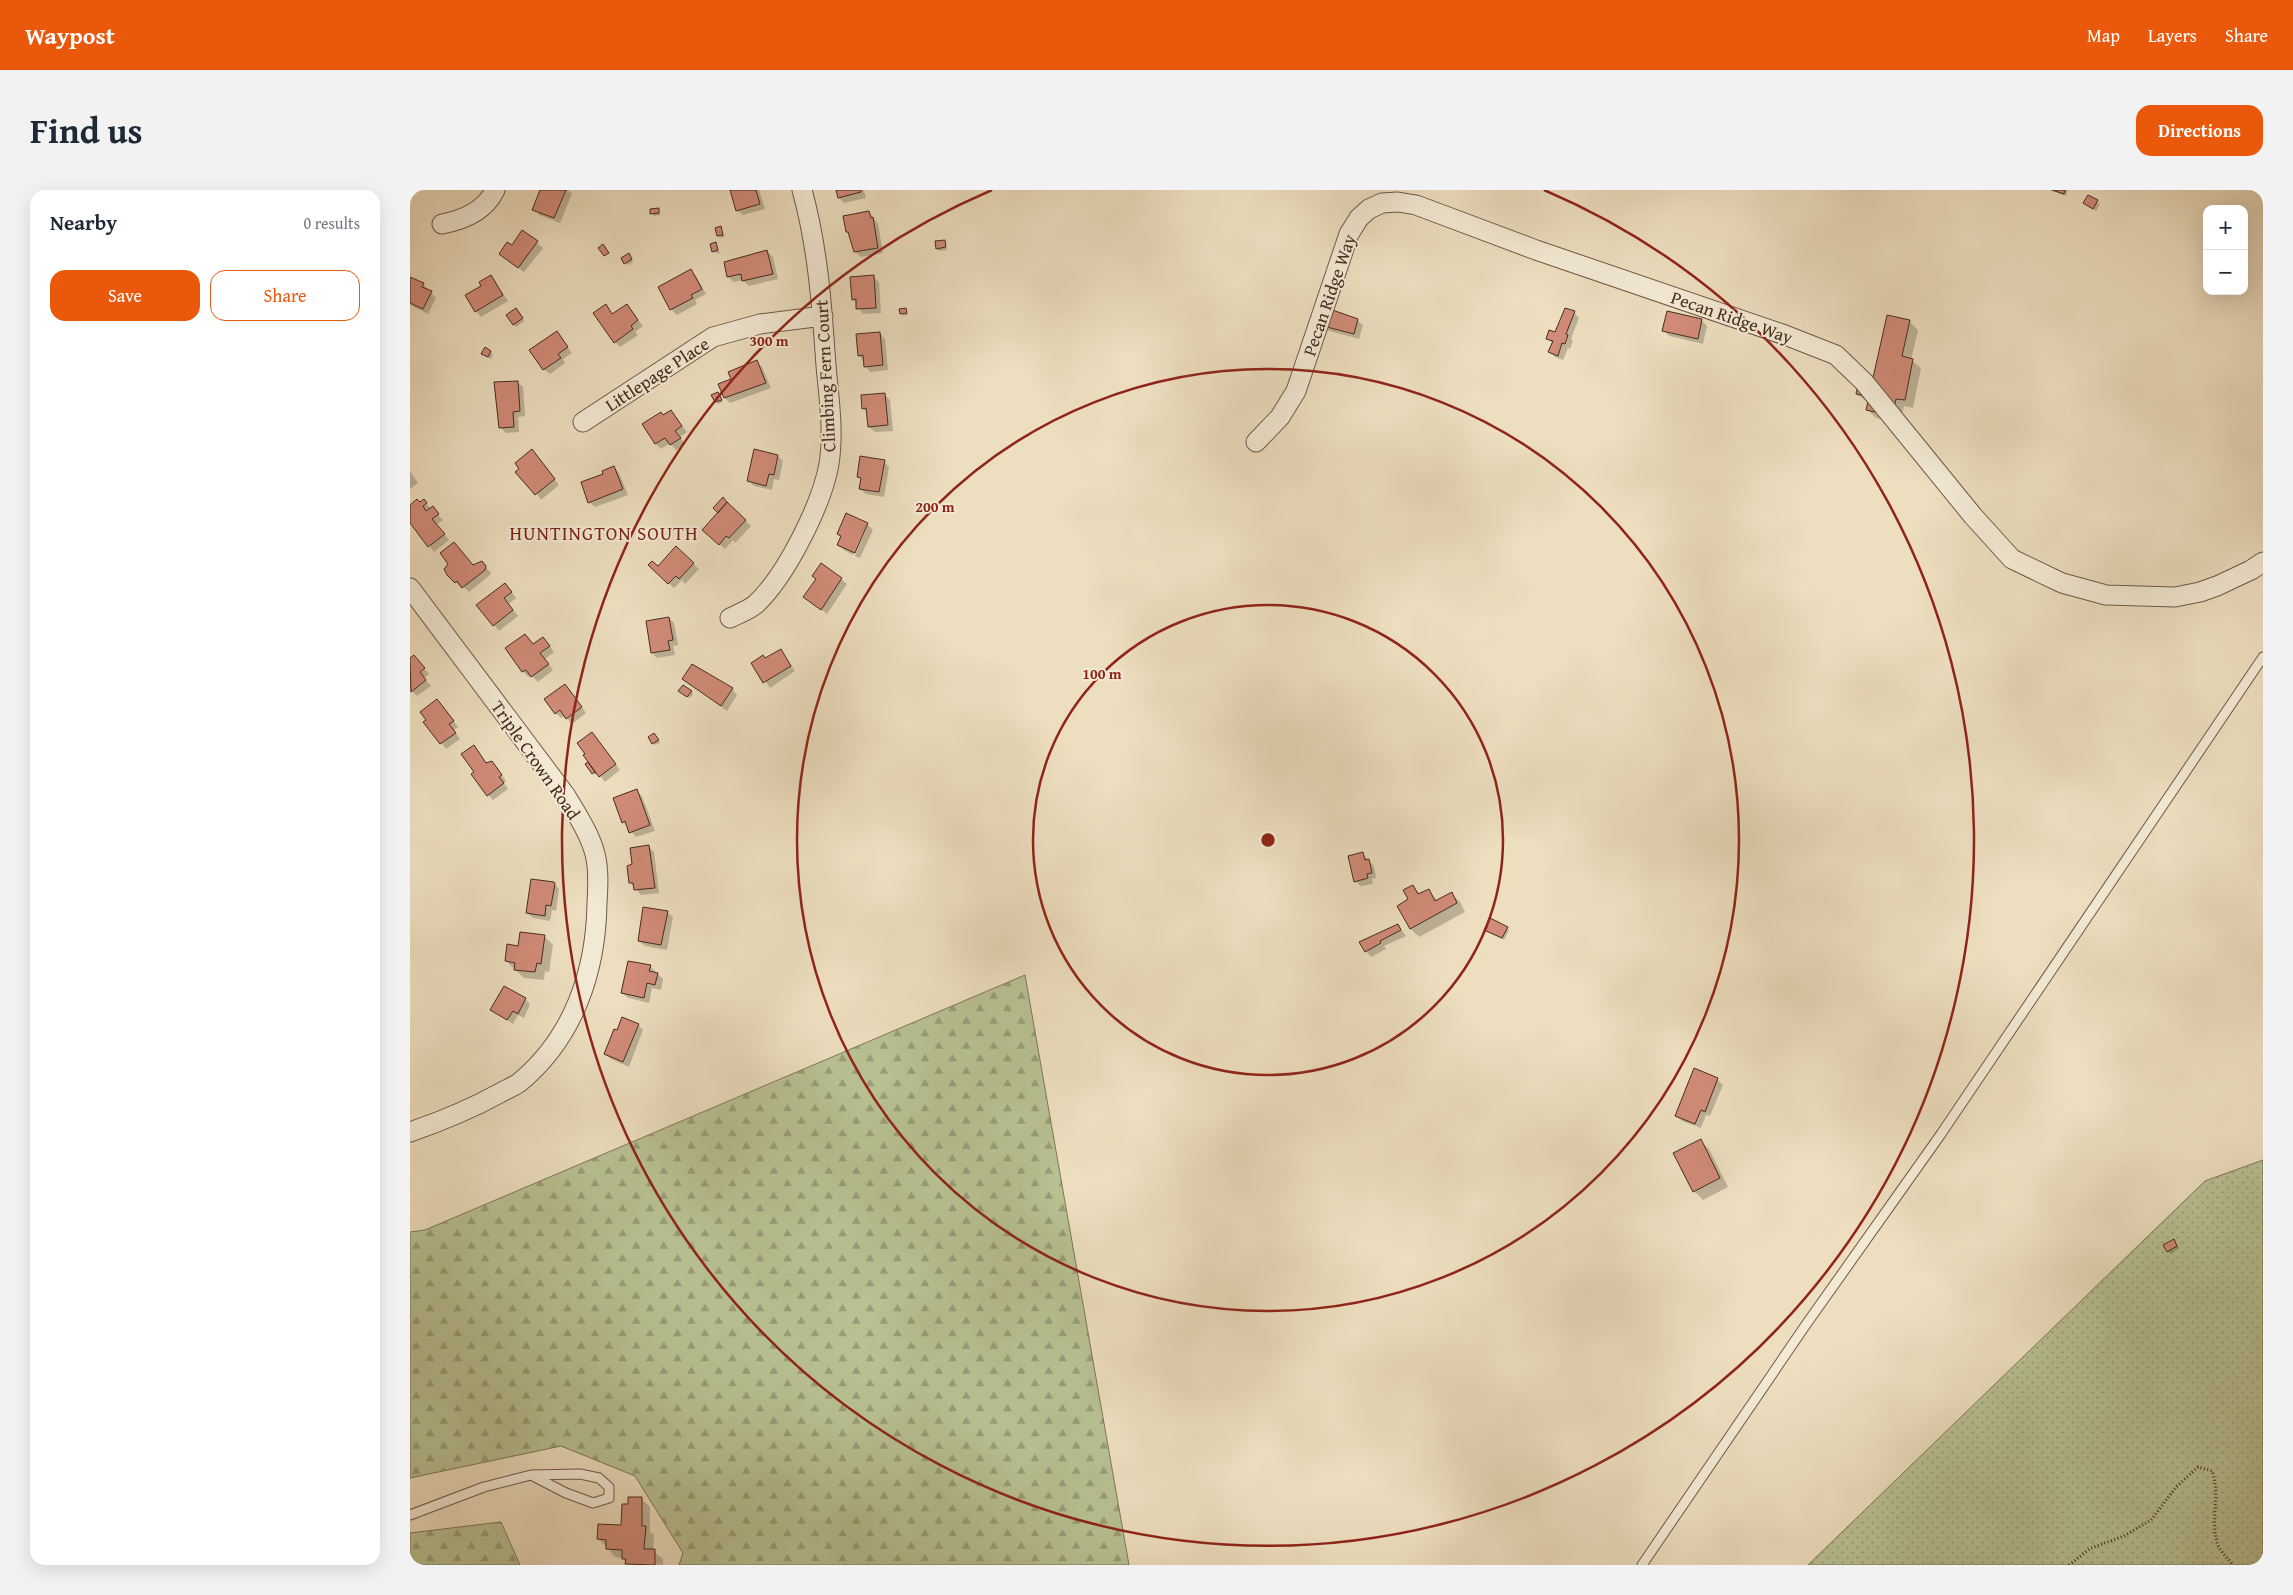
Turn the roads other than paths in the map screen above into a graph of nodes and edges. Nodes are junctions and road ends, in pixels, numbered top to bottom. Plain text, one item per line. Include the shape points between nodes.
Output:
1 (495, 190) edge
2 (802, 190) edge
3 (442, 224) dead end
4 (822, 316) junction
5 (583, 422) dead end
6 (1256, 442) dead end
7 (2263, 562) edge
8 (410, 588) edge
9 (730, 618) dead end
10 (2263, 657) edge
11 (410, 1132) edge
12 (531, 1475) junction
13 (410, 1515) edge
14 (1642, 1565) edge

1 - 3 street via 477,212 461,221
2 - 4 street, Climbing Fern Court via 818,262
4 - 5 street, Littlepage Place via 760,324 713,337
4 - 9 street, Climbing Fern Court via 831,431 825,482 815,510 784,568 756,604
6 - 7 street, Pecan Ridge Way via 1280,417 1296,392 1349,234 1358,218 1369,208 1398,202 1416,205 1545,253 1786,334 1836,355 1864,382 1973,516 2012,558 2062,583 2106,595 2175,597 2217,586
8 - 11 street, Triple Crown Road via 566,796 595,853 598,880 593,955 578,1003 566,1030 552,1050 520,1082 450,1118
10 - 14 lane
12 - 12 lane via 580,1474 599,1478 609,1487 609,1498 593,1503
12 - 13 lane via 484,1487

